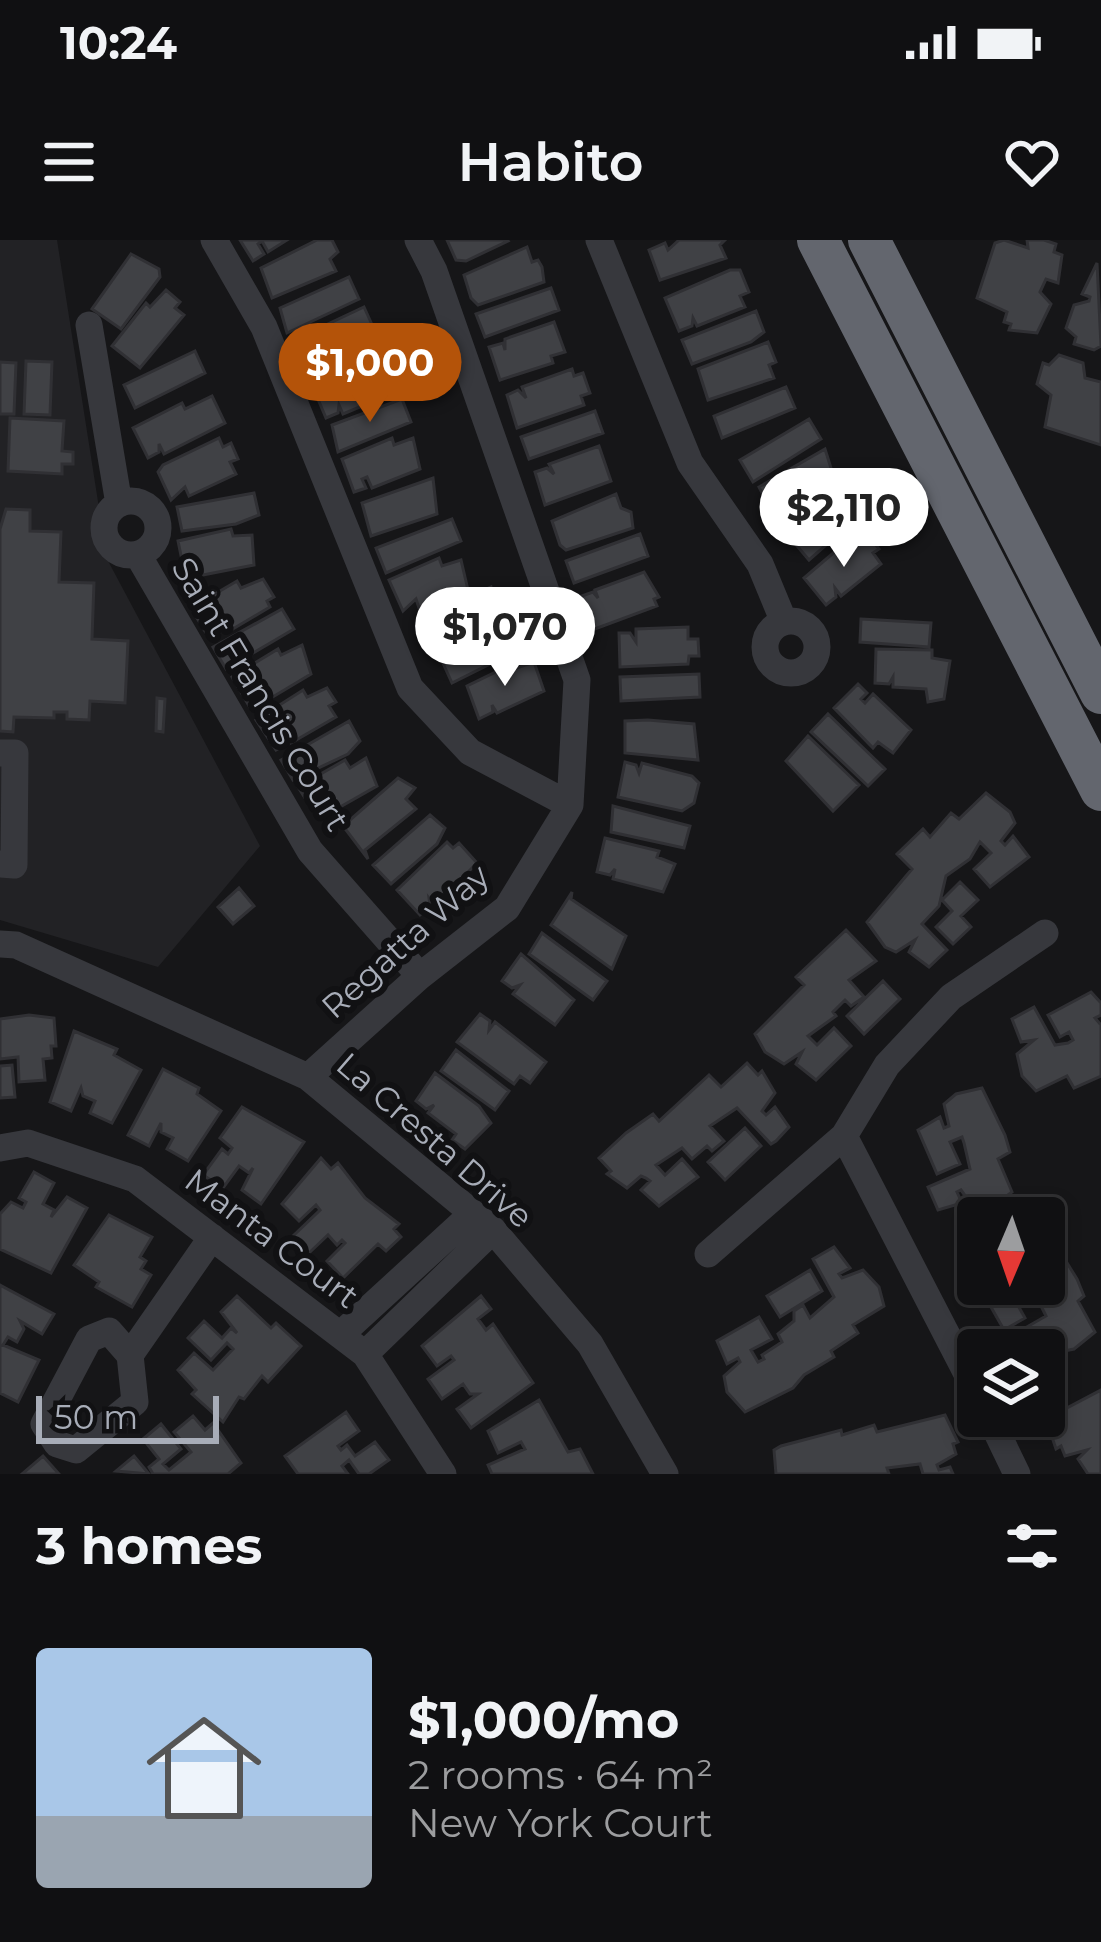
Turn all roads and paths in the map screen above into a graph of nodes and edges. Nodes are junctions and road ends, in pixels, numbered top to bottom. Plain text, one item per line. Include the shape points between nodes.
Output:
1 (214, 240) edge
2 (418, 240) edge
3 (599, 240) edge
4 (818, 240) edge
5 (869, 240) edge
6 (89, 325) dead end
7 (119, 504) junction
8 (138, 555) junction
9 (784, 622) dead end
10 (1101, 693) edge
11 (8, 753) edge
12 (1101, 790) edge
13 (570, 805) junction
14 (7, 864) edge
15 (1045, 933) dead end
16 (0, 944) edge
17 (420, 976) junction
18 (308, 1077) junction
19 (844, 1136) junction
20 (0, 1148) edge
21 (482, 1222) junction
22 (212, 1237) junction
23 (708, 1254) dead end
24 (340, 1335) junction
25 (365, 1354) junction
26 (957, 1354) edge
27 (130, 1355) dead end
28 (999, 1437) edge
29 (442, 1474) edge
30 (665, 1474) edge
31 (1017, 1474) edge

1 - 13 street via 264,327 410,688 470,752
2 - 13 street, Regatta Way via 578,680
3 - 9 street via 690,463 760,564
4 - 12 highway
5 - 10 highway
6 - 7 street
7 - 8 street, Saint Francis Court via 107,514 104,536 117,552
7 - 8 street, Saint Francis Court via 145,504 158,521 155,542
8 - 17 street, Saint Francis Court via 310,851
11 - 14 street
13 - 17 street, Regatta Way via 507,908
15 - 19 street via 951,997 887,1065
16 - 18 street, La Cresta Drive
17 - 18 street, Regatta Way
18 - 21 street, La Cresta Drive
19 - 23 street
19 - 26 street
20 - 22 street, Manta Court via 28,1143 135,1179
21 - 24 street
21 - 25 street
21 - 30 street, La Cresta Drive via 590,1344
22 - 24 street, Manta Court
22 - 27 street
24 - 25 street, Manta Court
25 - 29 street, Manta Court
28 - 31 street

